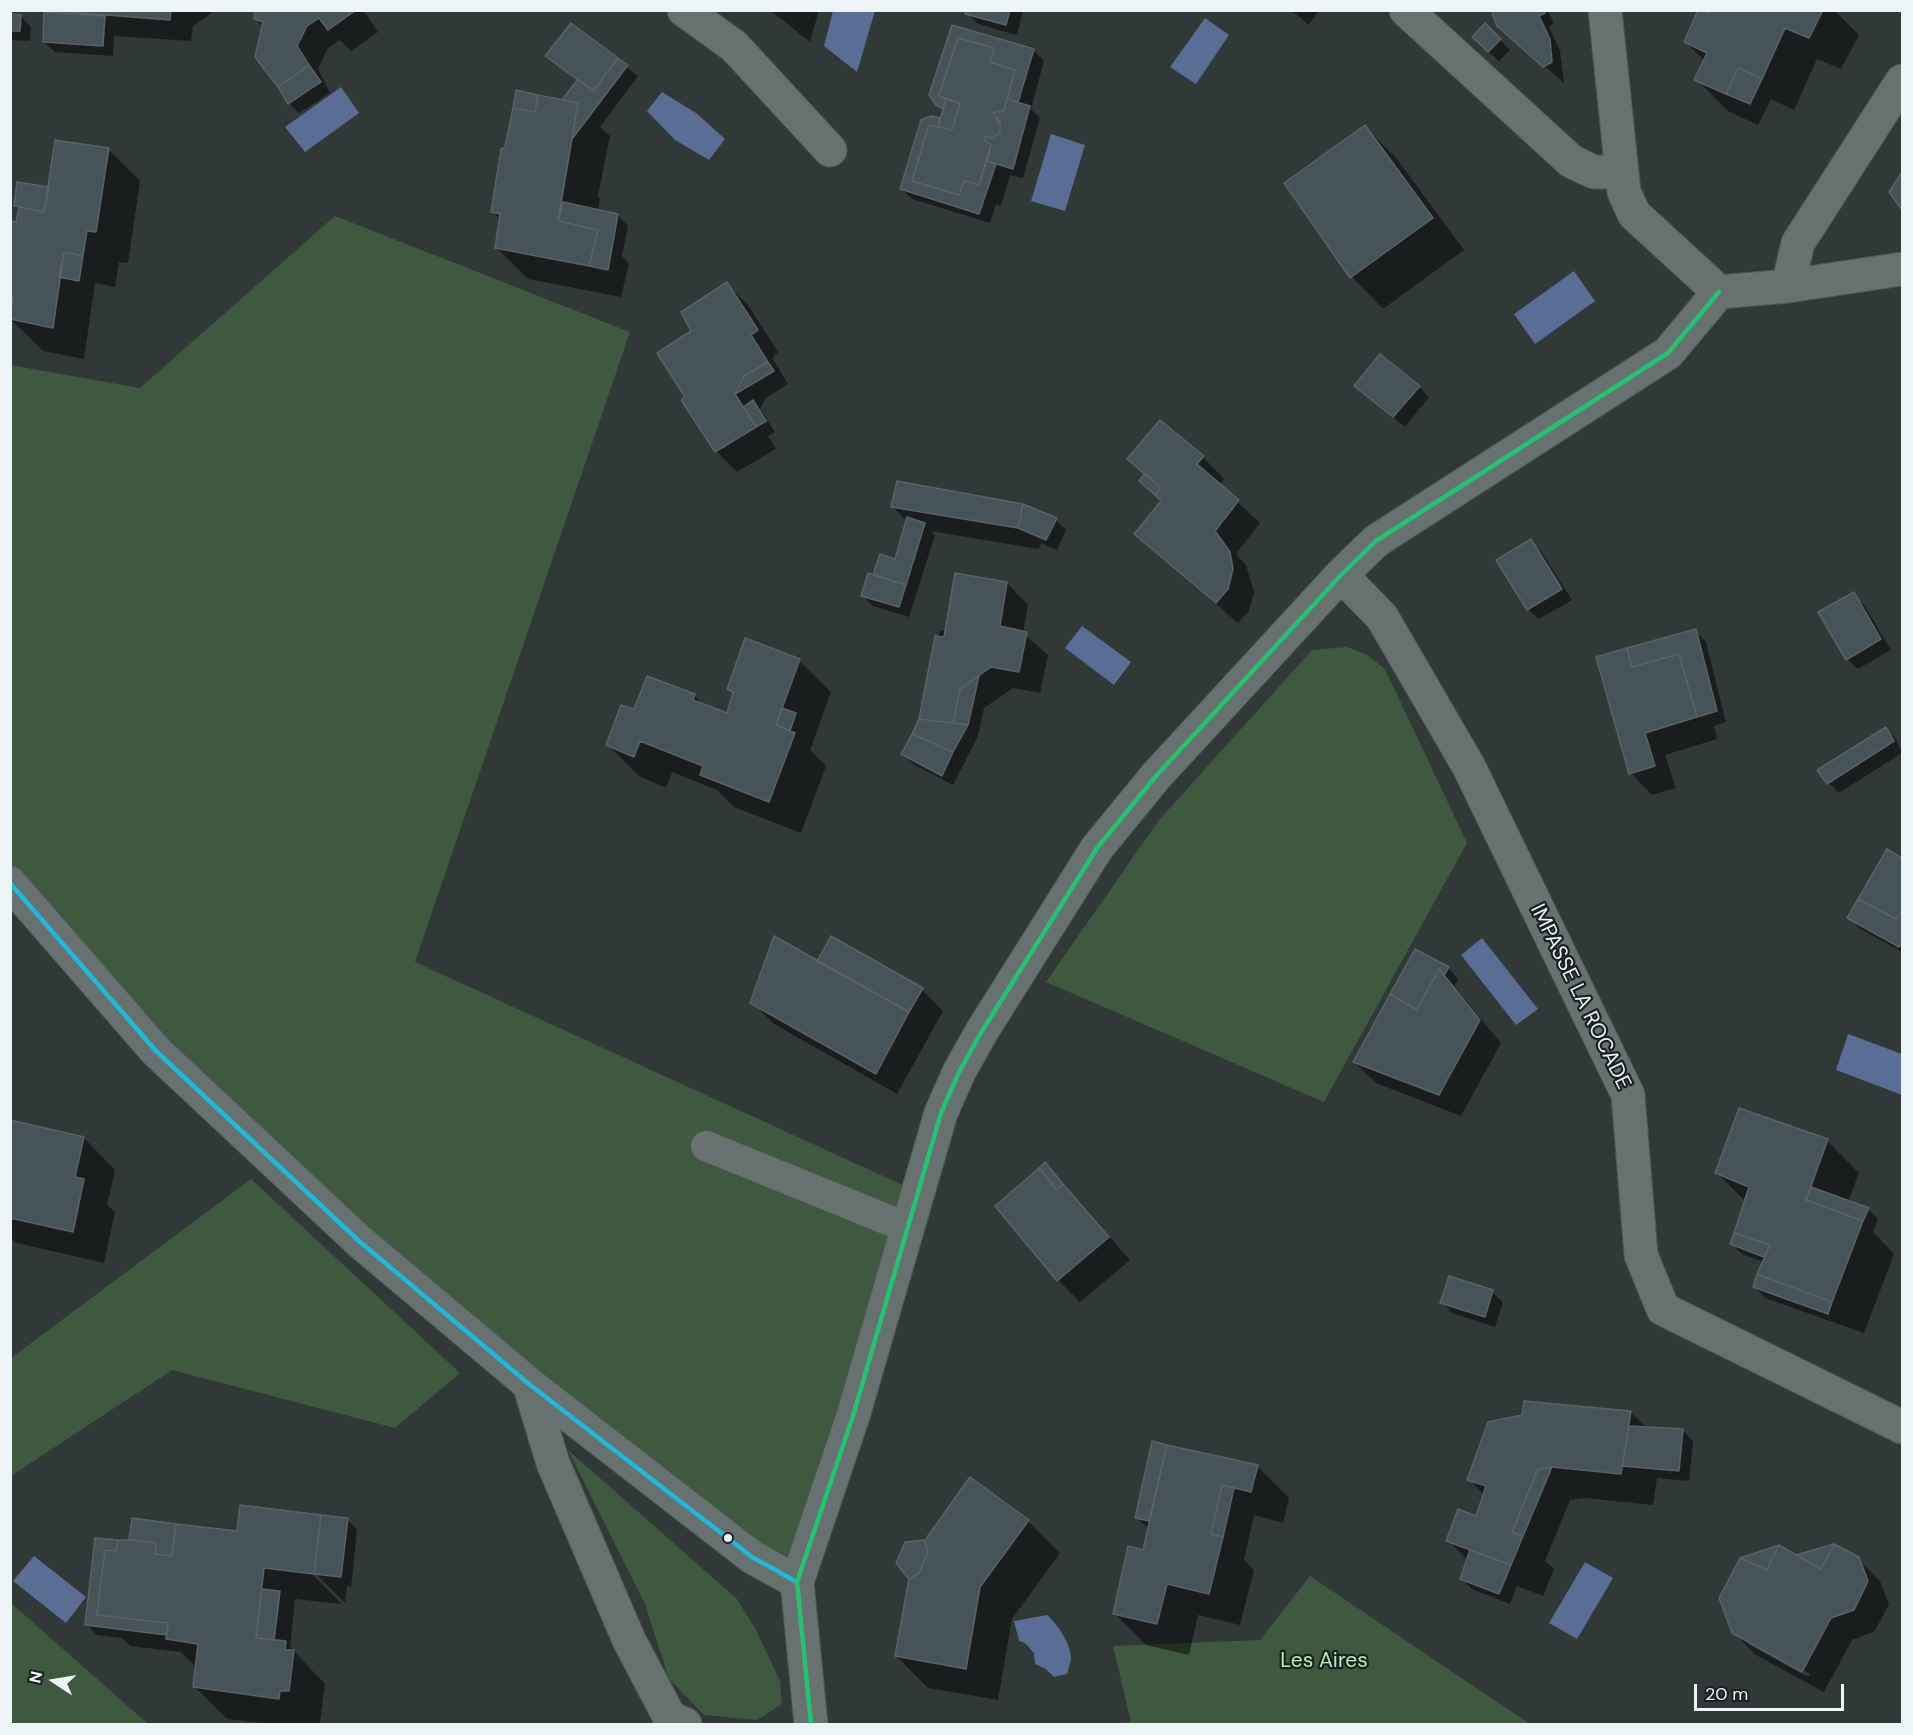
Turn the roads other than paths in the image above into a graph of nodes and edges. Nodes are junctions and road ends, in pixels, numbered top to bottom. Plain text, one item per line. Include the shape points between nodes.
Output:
1 (684, 10) edge
2 (1406, 10) edge
3 (1605, 10) edge
4 (1902, 81) edge
5 (830, 150) dead end
6 (1622, 172) junction
7 (1902, 269) edge
8 (1788, 286) junction
9 (1719, 292) junction
10 (1341, 575) junction
11 (10, 883) edge
12 (706, 1146) dead end
13 (908, 1228) junction
14 (529, 1384) junction
15 (1902, 1427) edge
16 (797, 1582) junction
17 (684, 1725) edge
18 (812, 1725) edge

1 - 5 street via 734,46
2 - 6 street via 1571,161 1594,172
3 - 6 street
4 - 8 street via 1798,243
6 - 9 street via 1624,192 1634,214
7 - 8 street
8 - 9 street
9 - 10 street via 1668,353 1376,541
10 - 13 street via 1156,776 1096,848 959,1072 941,1113
10 - 15 street, IMPASSE LA ROCADE via 1382,617 1469,767 1628,1095 1641,1255 1663,1309
11 - 14 street via 156,1051 359,1241
12 - 13 lane
13 - 16 street via 853,1416
14 - 16 street via 752,1557
14 - 17 street via 554,1463 629,1640 670,1718
16 - 18 street

